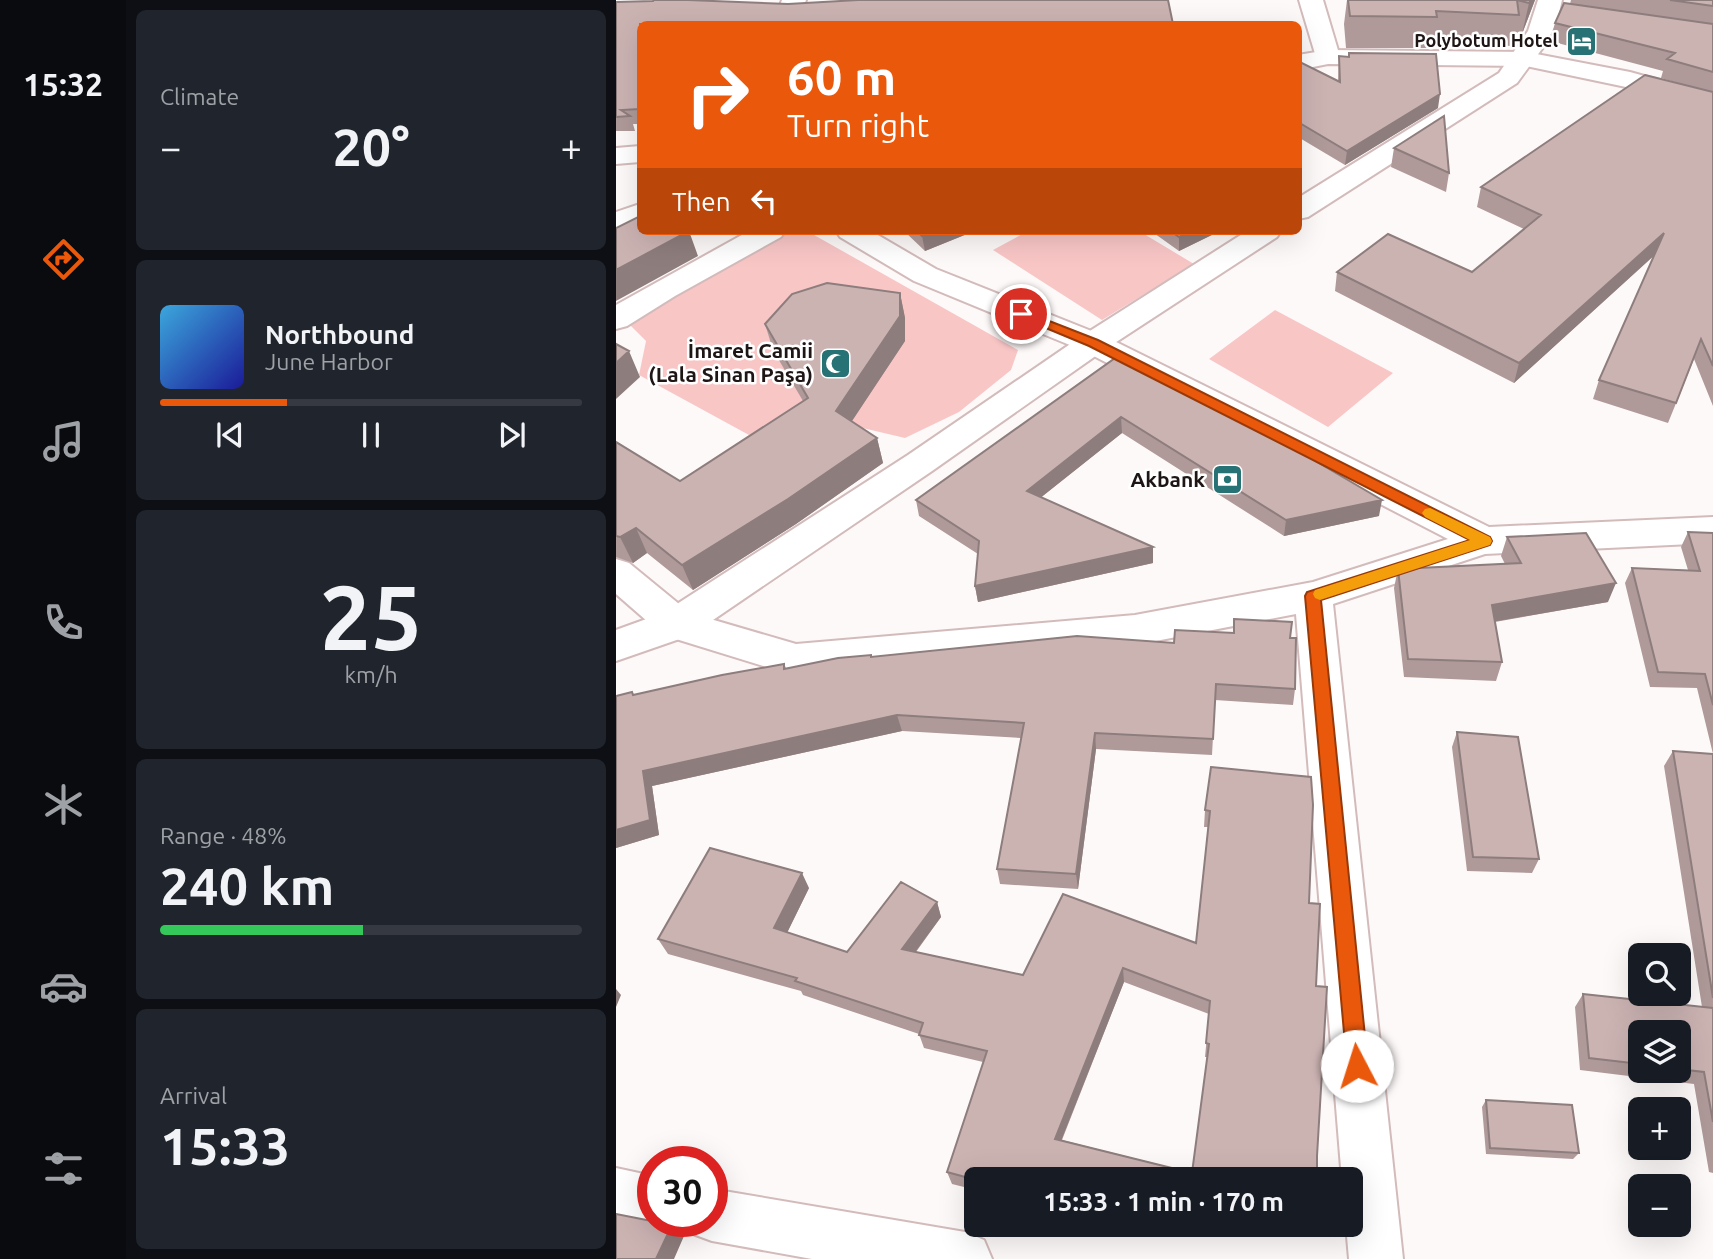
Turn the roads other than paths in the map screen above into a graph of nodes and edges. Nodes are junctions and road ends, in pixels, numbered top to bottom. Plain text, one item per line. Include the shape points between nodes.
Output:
1 (1311, 0) edge
2 (616, 1) edge
3 (696, 5) edge
4 (1549, 5) edge
5 (818, 6) edge
6 (764, 7) edge
7 (792, 11) edge
8 (1576, 15) edge
9 (1328, 57) junction
10 (1526, 59) junction
11 (1302, 62) edge
12 (1713, 103) edge
13 (637, 154) edge
14 (616, 156) edge
15 (1302, 208) edge
16 (637, 213) edge
17 (616, 222) edge
18 (764, 235) edge
19 (857, 235) edge
20 (1261, 235) edge
21 (616, 319) edge
22 (1093, 343) junction
23 (1713, 530) edge
24 (1484, 541) junction
25 (616, 573) edge
26 (1313, 596) junction
27 (677, 624) junction
28 (616, 646) edge
29 (616, 1194) edge
30 (637, 1199) edge
31 (728, 1218) edge
32 (965, 1259) edge
33 (1376, 1259) edge

1 - 9 street
2 - 3 street
4 - 8 street
4 - 10 street
5 - 7 street
6 - 7 street
9 - 10 street
9 - 11 street
10 - 12 street
10 - 15 street via 1508,78
13 - 14 street
16 - 17 street
18 - 21 street
19 - 22 street via 925,275
20 - 22 street
22 - 24 street
22 - 27 street
23 - 24 street
24 - 26 street
25 - 27 street
26 - 27 street via 1135,630 796,660
26 - 33 street
27 - 28 street
29 - 30 street
31 - 32 street

